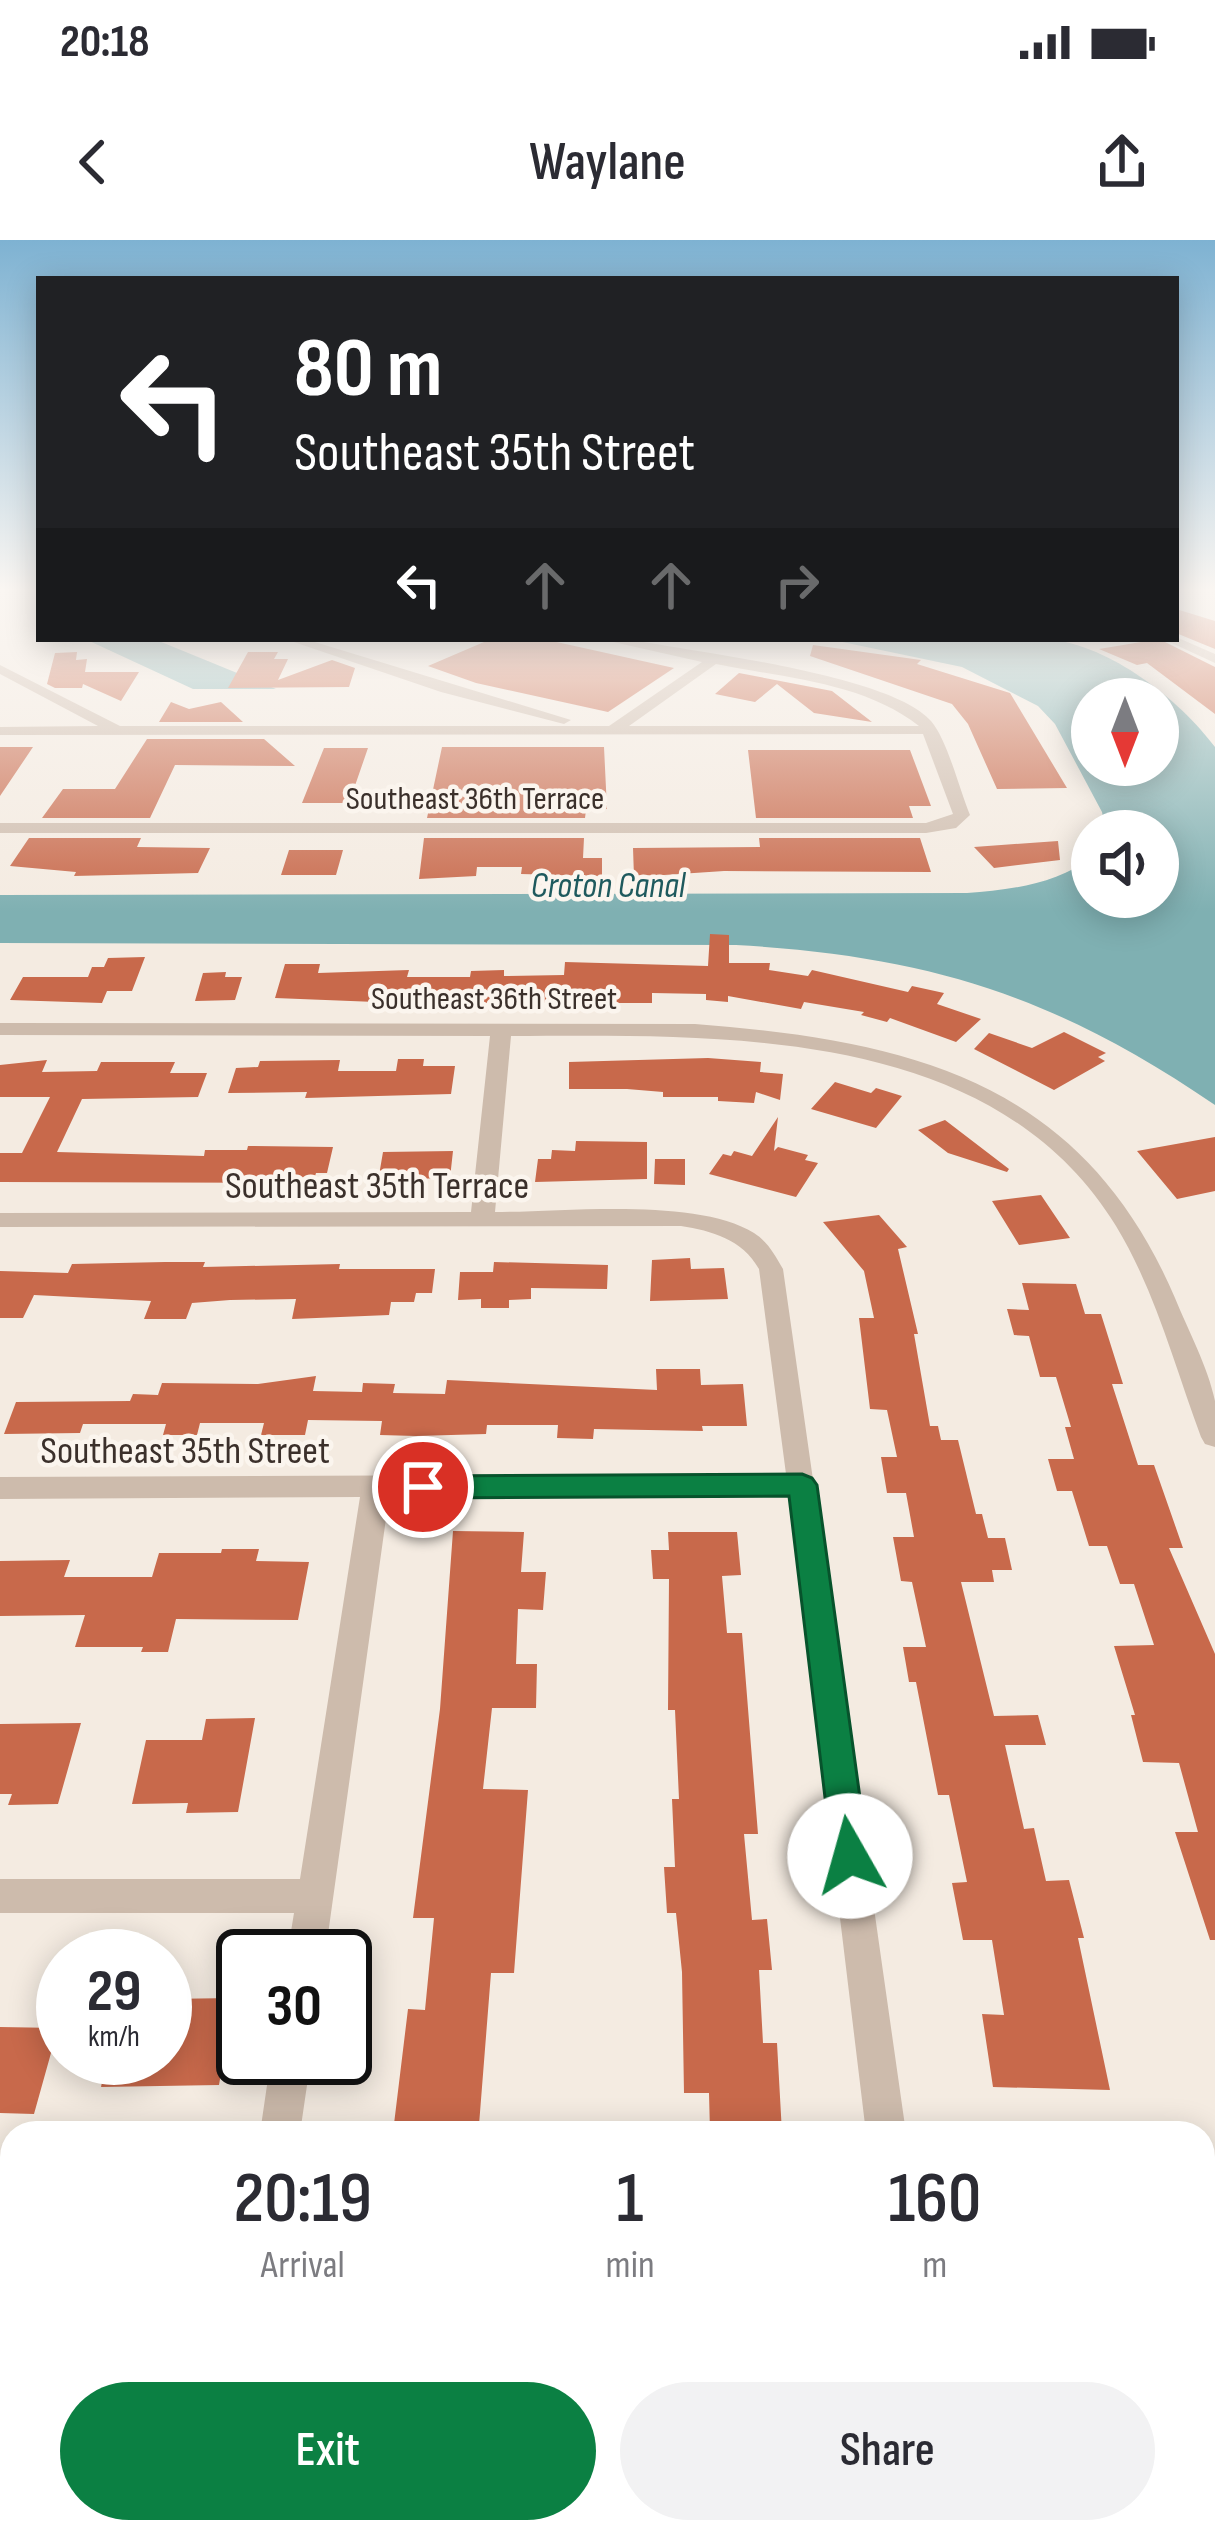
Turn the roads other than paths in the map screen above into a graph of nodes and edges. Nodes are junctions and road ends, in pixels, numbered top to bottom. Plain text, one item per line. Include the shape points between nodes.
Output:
1 (54, 697) edge
2 (481, 697) edge
3 (661, 697) edge
4 (884, 697) edge
5 (615, 730) junction
6 (929, 730) junction
7 (0, 731) edge
8 (118, 731) junction
9 (0, 828) edge
10 (0, 1029) edge
11 (501, 1030) junction
12 (0, 1220) edge
13 (482, 1220) junction
14 (1215, 1437) edge
15 (802, 1485) junction
16 (0, 1488) edge
17 (376, 1488) junction
18 (315, 1896) junction
19 (0, 1897) edge
20 (310, 1929) edge
21 (287, 2085) edge
22 (282, 2121) edge
23 (884, 2121) edge

1 - 8 street
2 - 5 street
3 - 5 street
4 - 6 street
5 - 6 street
5 - 8 street
6 - 9 street, Southeast 36th Terrace via 962,811 950,824
7 - 8 street
10 - 11 street, Southeast 36th Street
11 - 13 street
11 - 14 street, Southeast 36th Street via 786,1036 882,1056 978,1094 1075,1162 1127,1225
12 - 13 street, Southeast 35th Terrace
13 - 15 street, Southeast 35th Terrace via 681,1220 749,1240 774,1273
15 - 17 street, Southeast 35th Street
15 - 23 street
16 - 17 street, Southeast 35th Street
17 - 18 street
18 - 19 street
18 - 20 street
21 - 22 street

